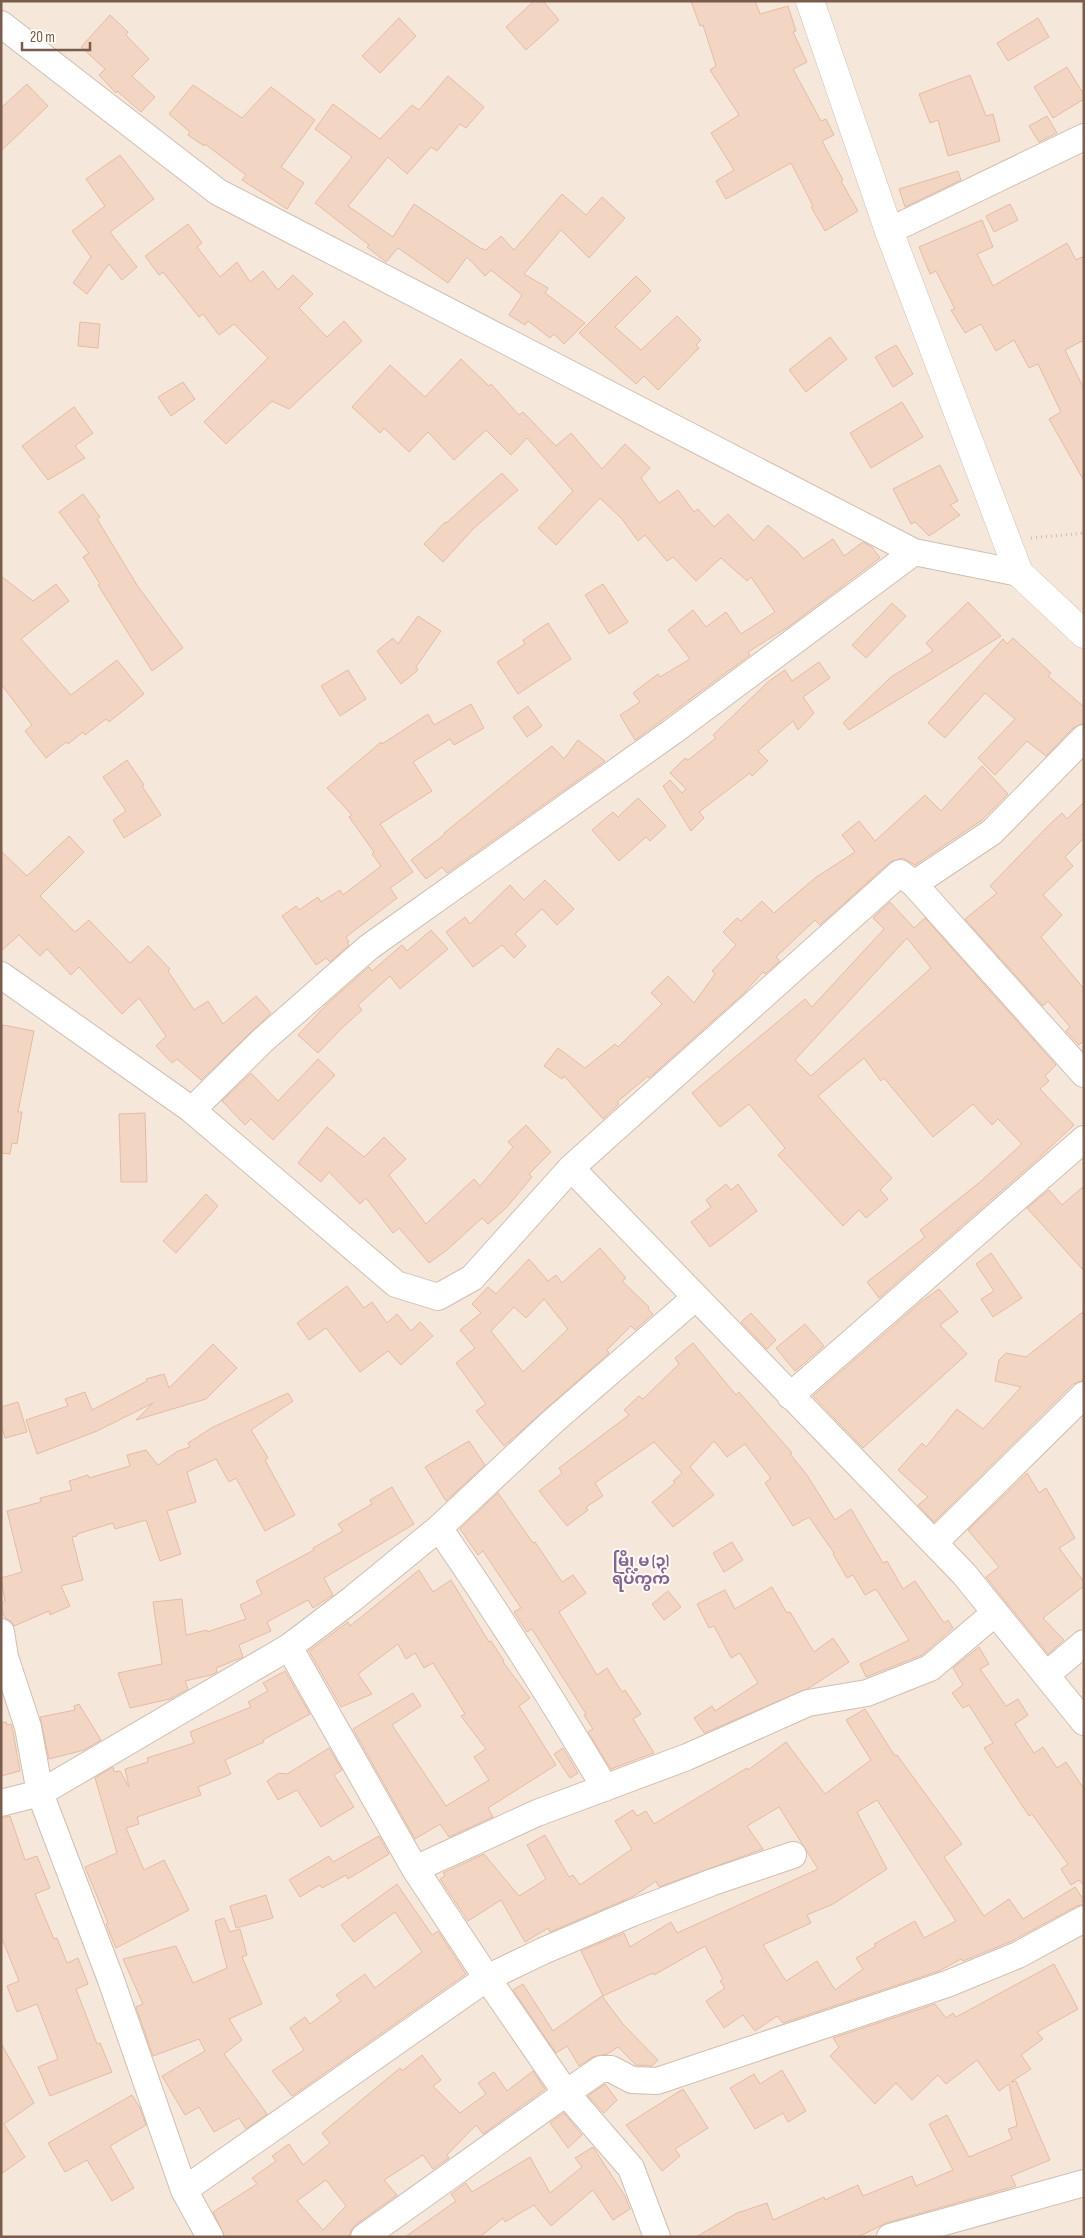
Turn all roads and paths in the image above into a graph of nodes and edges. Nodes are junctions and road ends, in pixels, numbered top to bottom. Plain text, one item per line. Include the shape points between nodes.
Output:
1 (810, 1) edge
2 (1, 24) edge
3 (1084, 137) edge
4 (889, 231) junction
5 (1084, 534) edge
6 (1008, 540) junction
7 (914, 552) junction
8 (1020, 573) junction
9 (1084, 634) edge
10 (1084, 738) edge
11 (914, 884) junction
12 (1, 975) edge
13 (1084, 1074) edge
14 (192, 1110) junction
15 (1084, 1140) edge
16 (571, 1168) junction
17 (696, 1297) junction
18 (1084, 1395) edge
19 (790, 1396) junction
20 (439, 1528) junction
21 (934, 1543) junction
22 (995, 1613) junction
23 (1, 1632) edge
24 (1084, 1643) edge
25 (289, 1647) junction
26 (1046, 1675) junction
27 (1084, 1722) edge
28 (605, 1788) junction
29 (40, 1793) junction
30 (1, 1803) edge
31 (793, 1855) dead end
32 (415, 1868) junction
33 (1084, 1919) edge
34 (487, 1978) junction
35 (566, 2093) junction
36 (1084, 2183) edge
37 (184, 2190) junction
38 (210, 2237) edge
39 (364, 2237) edge
40 (657, 2237) edge
41 (890, 2237) edge

1 - 4 main road
2 - 7 street via 218,192
3 - 4 street
4 - 6 main road
5 - 6 path
6 - 8 main road
7 - 8 street
7 - 14 street via 672,732 369,947 262,1041
8 - 9 main road
10 - 11 street via 992,832
11 - 13 street
11 - 16 street via 900,873
12 - 14 street
14 - 16 street via 396,1284 438,1297 472,1278
15 - 19 street
16 - 17 street
17 - 19 street
17 - 20 street via 552,1423
18 - 21 street
19 - 21 street
20 - 25 street
20 - 28 street via 486,1595
21 - 22 street
22 - 26 street
22 - 28 street via 930,1668 867,1693 808,1703 687,1757
23 - 29 street via 5,1657 28,1728
24 - 26 street
25 - 29 street
25 - 32 street
26 - 27 street
28 - 32 street via 537,1813
29 - 30 street
29 - 37 street via 111,1980
31 - 34 street via 632,1913
32 - 34 street
33 - 35 street via 1018,1955 870,2011 657,2081 632,2080 611,2069 602,2069
34 - 35 street
34 - 37 street
35 - 39 street
35 - 40 street via 631,2168
36 - 41 street
37 - 38 street

